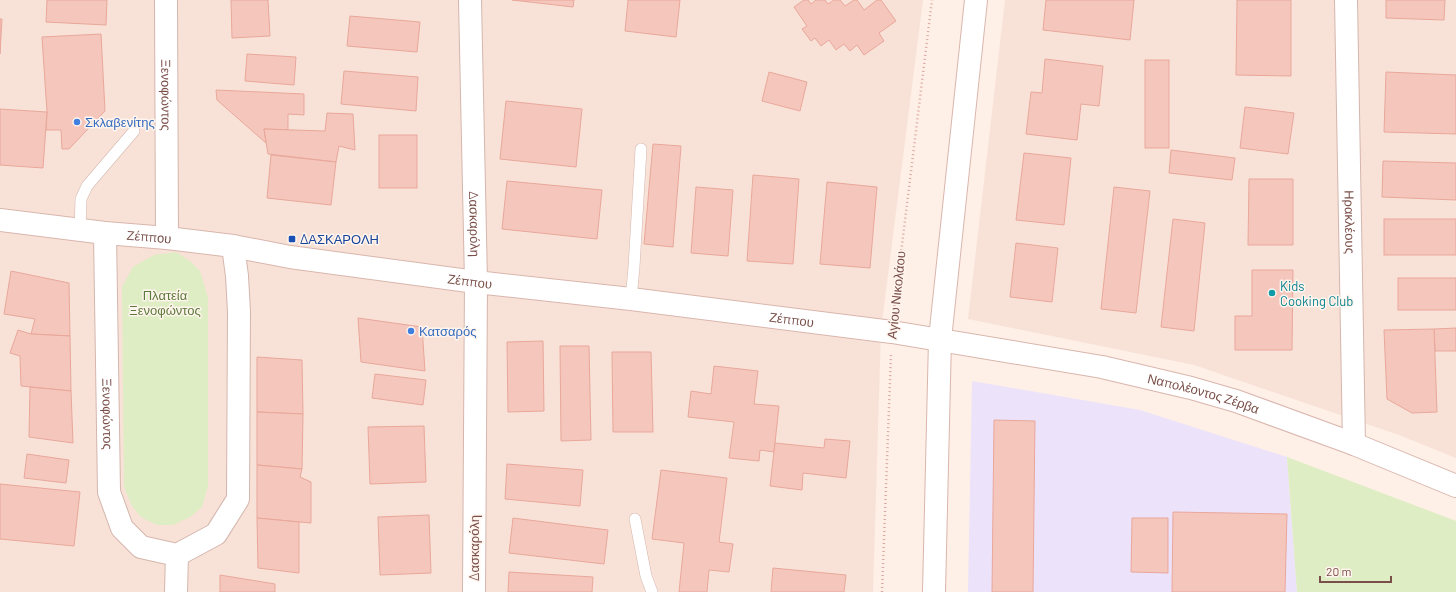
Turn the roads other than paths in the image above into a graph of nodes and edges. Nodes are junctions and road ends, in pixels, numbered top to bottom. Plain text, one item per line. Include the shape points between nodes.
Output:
1 (166, 0) edge
2 (470, 0) edge
3 (976, 0) edge
4 (1346, 0) edge
5 (134, 131) dead end
6 (641, 149) dead end
7 (0, 220) edge
8 (80, 230) junction
9 (105, 233) junction
10 (168, 238) junction
11 (233, 246) junction
12 (476, 282) junction
13 (631, 299) junction
14 (940, 339) junction
15 (1354, 444) junction
16 (1456, 486) edge
17 (635, 519) dead end
18 (177, 555) junction
19 (176, 592) edge
20 (474, 592) edge
21 (652, 592) edge
22 (934, 592) edge

1 - 10 street, Ξενοφώντος
2 - 12 street, Δασκαρόλη
3 - 14 street
4 - 15 street, Ηρακλέους
5 - 8 lane via 87,186 81,198
6 - 13 lane
7 - 8 street, Ζέππου
8 - 9 street, Ζέππου
9 - 10 street, Ζέππου
9 - 18 street, Ξενοφώντος via 110,492 122,528 140,547
10 - 11 street, Ζέππου
11 - 12 street, Ζέππου via 290,257
11 - 18 street via 239,312 238,500 216,534
12 - 13 street, Ζέππου
12 - 20 street, Δασκαρόλη
13 - 14 street, Ζέππου
14 - 15 street, Ναπολέοντος Ζέρβα via 1102,367 1191,388 1236,401
14 - 22 street
15 - 16 street, Ναπολέοντος Ζέρβα
17 - 21 lane via 646,576
18 - 19 street

